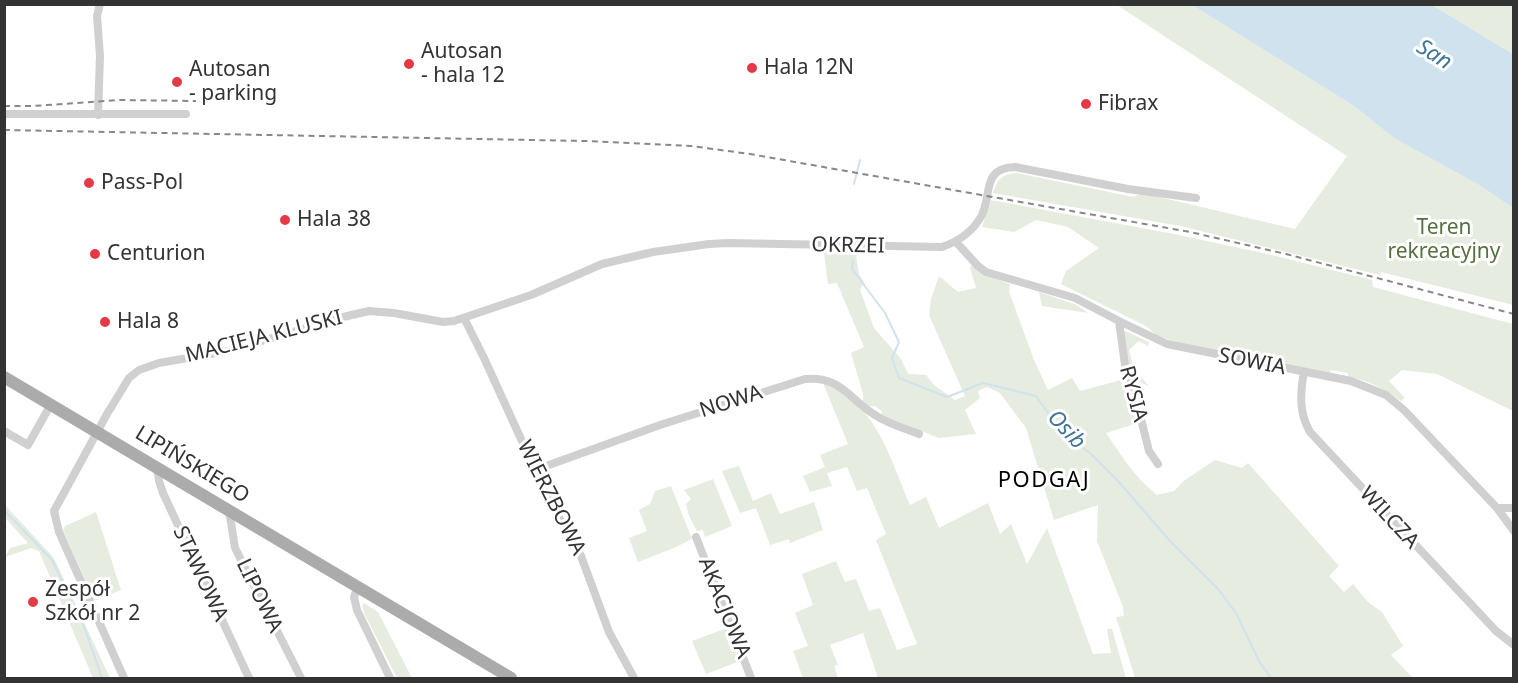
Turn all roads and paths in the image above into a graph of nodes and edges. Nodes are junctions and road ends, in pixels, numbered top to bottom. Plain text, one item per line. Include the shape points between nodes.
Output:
1 (100, 4) edge
2 (4, 114) edge
3 (186, 114) dead end
4 (98, 115) junction
5 (1196, 198) dead end
6 (956, 242) junction
7 (464, 318) junction
8 (1119, 321) junction
9 (1304, 372) junction
10 (4, 377) edge
11 (51, 404) junction
12 (4, 431) edge
13 (97, 432) junction
14 (919, 434) dead end
15 (1158, 464) dead end
16 (157, 467) junction
17 (535, 470) junction
18 (1497, 508) junction
19 (1514, 508) edge
20 (229, 510) junction
21 (1514, 531) edge
22 (696, 537) dead end
23 (358, 587) junction
24 (1514, 645) edge
25 (123, 678) edge
26 (249, 678) edge
27 (301, 678) edge
28 (390, 678) edge
29 (511, 678) edge
30 (634, 678) edge
31 (752, 678) edge

1 - 4 street
2 - 4 street
3 - 4 street
5 - 6 street via 1005,167 990,182 976,224
6 - 7 street, OKRZEI via 942,247 728,243 653,252 602,264
6 - 8 street, SOWIA via 986,272 1075,298
7 - 13 street, MACIEJA KLUSKI via 443,322 369,311 228,351 152,365 129,378
7 - 17 street, WIERZBOWA
8 - 9 street, SOWIA via 1174,346
8 - 15 street, RYSIA via 1125,365 1149,451
9 - 18 street, SOWIA via 1351,381 1386,395
9 - 24 street, WILCZA via 1301,410 1310,432 1496,631
10 - 11 main road, LIPIŃSKIEGO
11 - 12 street via 28,445
11 - 13 main road, LIPIŃSKIEGO
13 - 16 main road, LIPIŃSKIEGO
13 - 25 street, MACIEJA KLUSKI via 54,512 59,532
14 - 17 street, NOWA via 874,415 835,383 812,378 587,449
16 - 20 main road, LIPIŃSKIEGO
16 - 26 street, STAWOWA via 163,492
17 - 30 street, WIERZBOWA via 581,556 609,632
18 - 19 street
18 - 21 street, SOWIA
20 - 23 main road, LIPIŃSKIEGO
20 - 27 street, LIPOWA via 235,548
22 - 31 street, AKACJOWA
23 - 28 street via 354,597 357,610
23 - 29 main road, LIPIŃSKIEGO

